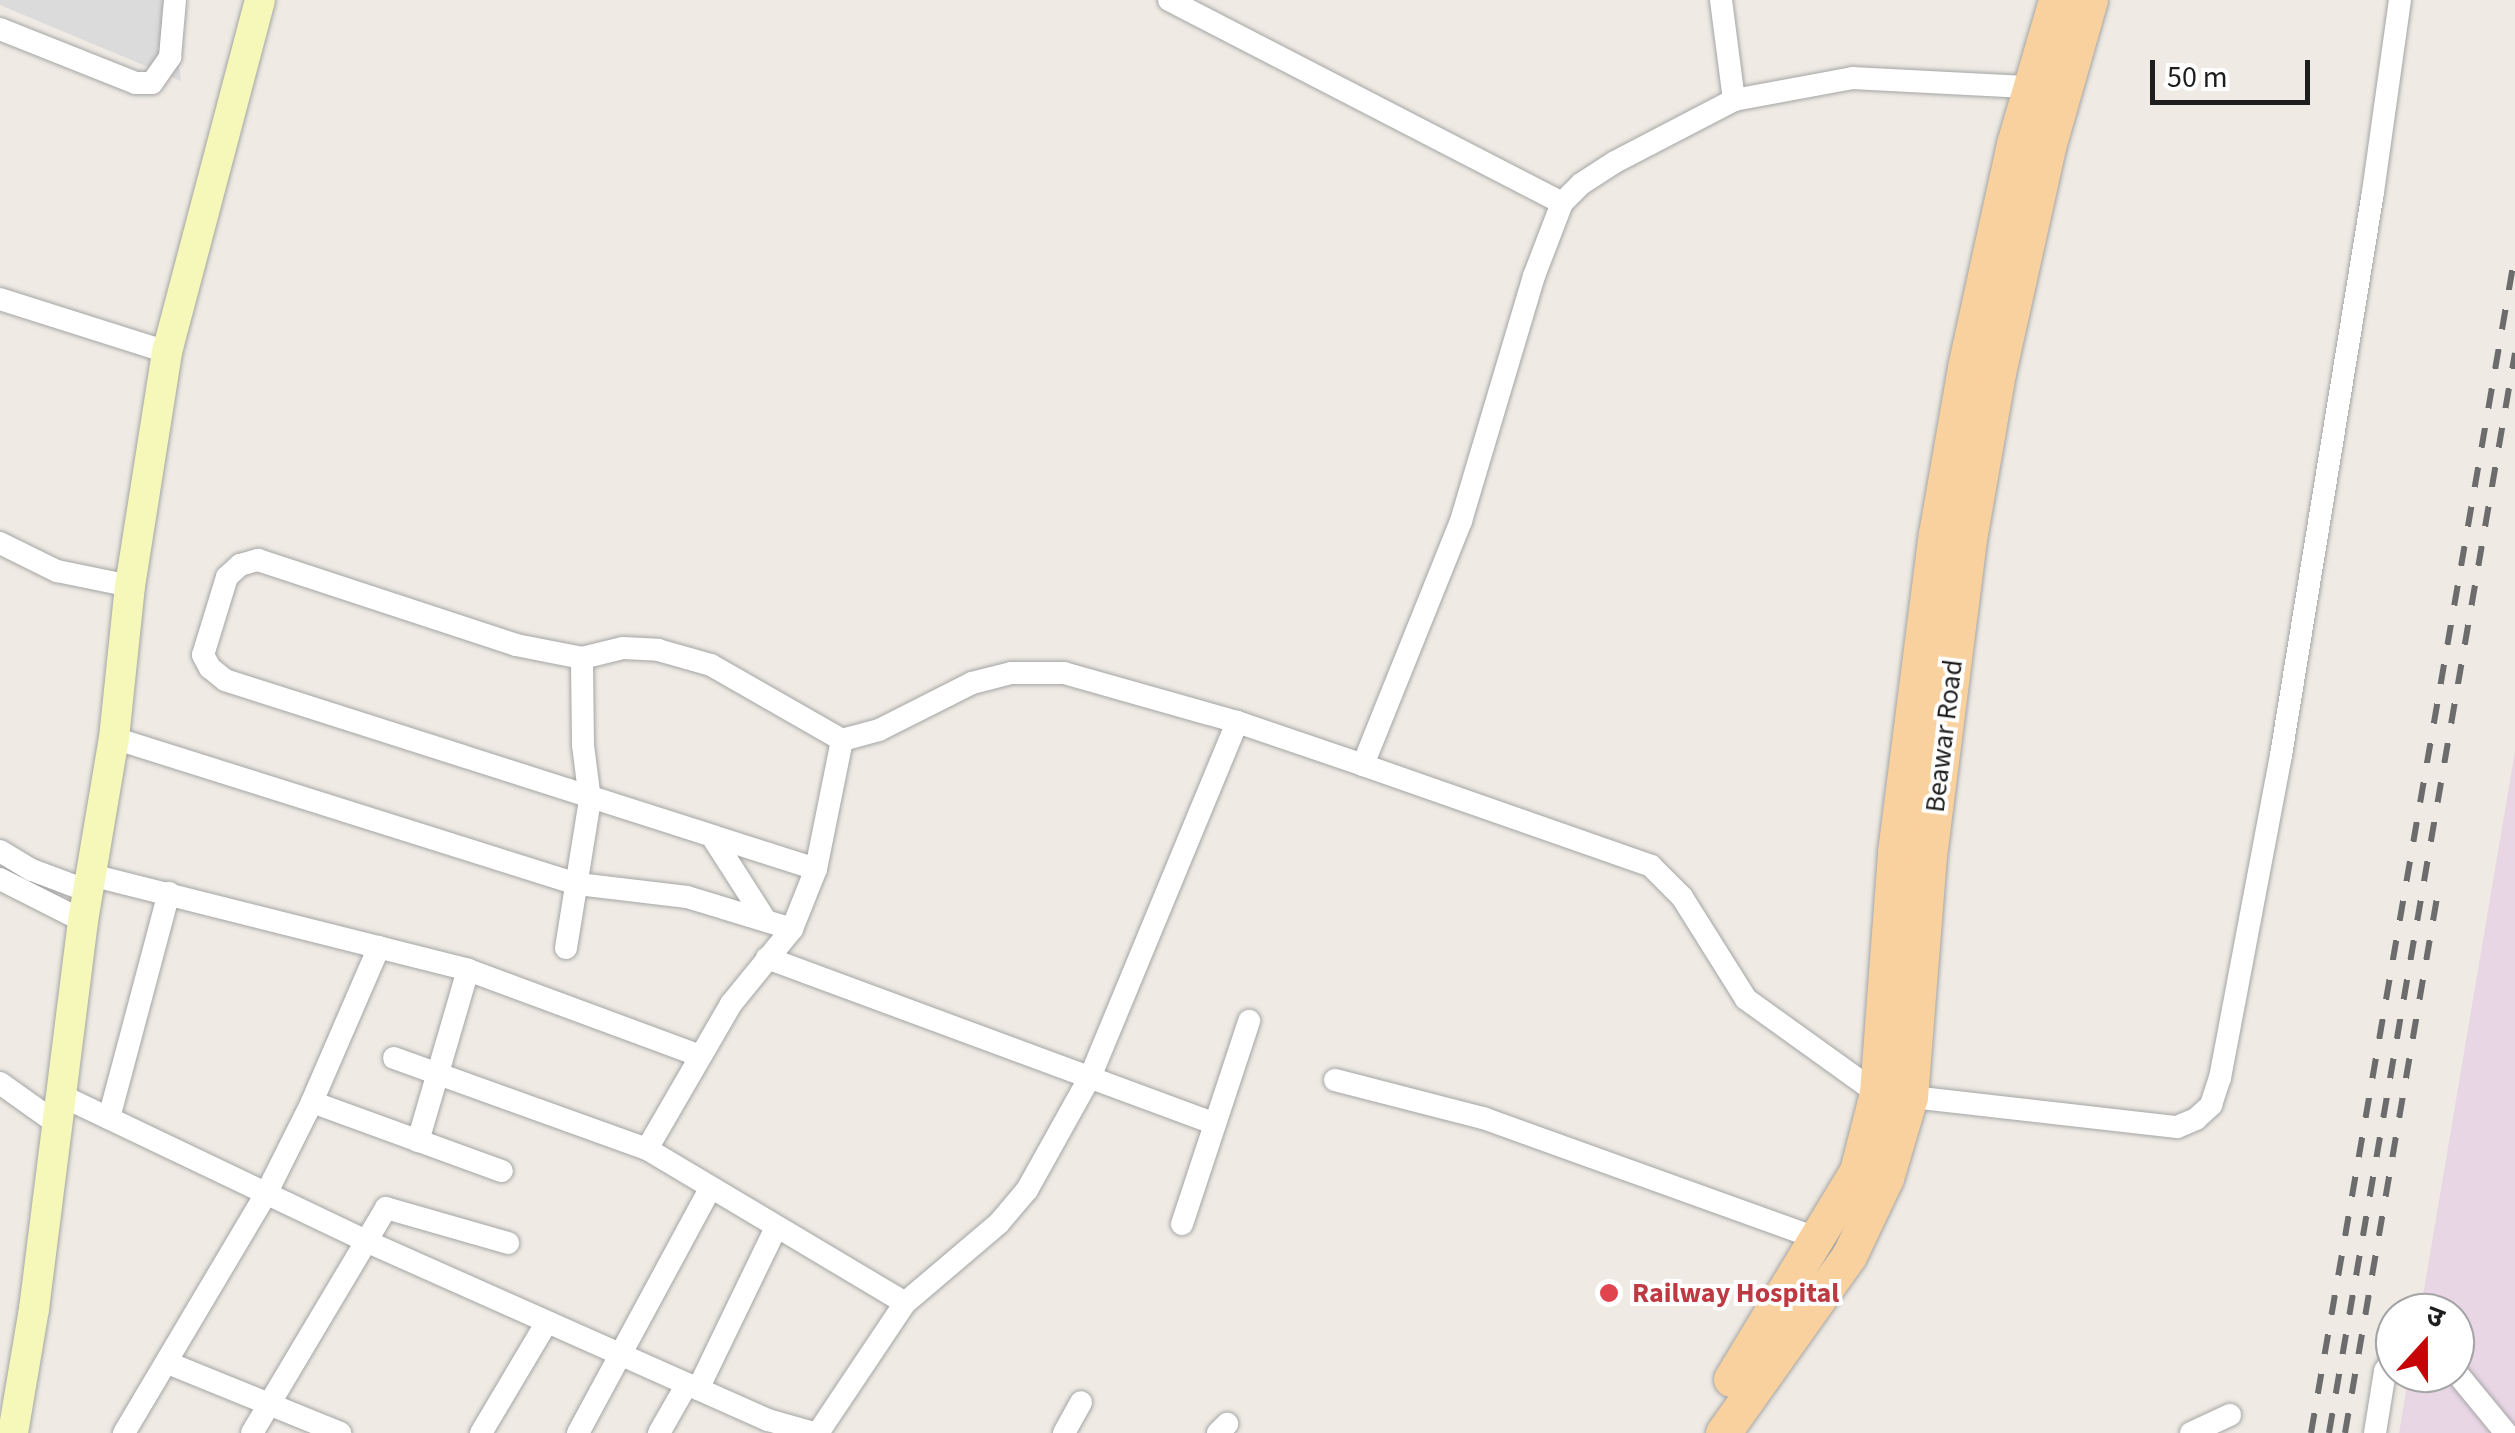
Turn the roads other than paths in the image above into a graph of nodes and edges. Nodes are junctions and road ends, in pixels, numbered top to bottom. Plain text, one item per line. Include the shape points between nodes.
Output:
1 (175, 0) edge
2 (260, 0) edge
3 (1169, 0) edge
4 (1720, 0) edge
5 (2056, 0) edge
6 (2090, 0) edge
7 (2400, 0) edge
8 (0, 28) edge
9 (1734, 100) junction
10 (2039, 118) junction
11 (1562, 203) junction
12 (0, 298) edge
13 (167, 352) junction
14 (0, 543) edge
15 (130, 586) junction
16 (582, 658) junction
17 (1236, 722) junction
18 (114, 738) junction
19 (842, 740) junction
20 (1363, 765) junction
21 (590, 800) junction
22 (713, 838) junction
23 (0, 851) edge
24 (816, 869) junction
25 (91, 877) junction
26 (0, 879) edge
27 (578, 884) junction
28 (169, 894) junction
29 (766, 921) junction
30 (792, 929) junction
31 (379, 947) junction
32 (566, 948) dead end
33 (761, 965) junction
34 (468, 970) junction
35 (1249, 1021) dead end
36 (700, 1056) junction
37 (394, 1058) dead end
38 (436, 1076) junction
39 (1091, 1076) junction
40 (1335, 1080) dead end
41 (0, 1083) edge
42 (1893, 1095) junction
43 (312, 1102) junction
44 (57, 1108) junction
45 (108, 1118) junction
46 (1213, 1123) junction
47 (418, 1141) junction
48 (647, 1149) junction
49 (502, 1171) dead end
50 (710, 1189) junction
51 (266, 1196) junction
52 (1182, 1224) dead end
53 (775, 1230) junction
54 (1820, 1239) junction
55 (368, 1242) junction
56 (508, 1243) dead end
57 (905, 1303) junction
58 (547, 1322) junction
59 (620, 1354) junction
60 (168, 1363) junction
61 (692, 1386) junction
62 (2382, 1393) edge
63 (2473, 1393) edge
64 (1734, 1396) junction
65 (1081, 1402) dead end
66 (269, 1406) junction
67 (2230, 1416) dead end
68 (765, 1426) edge
69 (12, 1433) edge
70 (124, 1433) edge
71 (252, 1433) edge
72 (340, 1433) edge
73 (481, 1433) edge
74 (578, 1433) edge
75 (659, 1433) edge
76 (816, 1433) edge
77 (1064, 1433) edge
78 (1700, 1433) edge
79 (1723, 1433) edge
80 (2191, 1433) edge
81 (2375, 1433) edge
82 (2506, 1433) edge

1 - 8 street via 170,57 152,83 136,83
2 - 13 street
3 - 11 street
4 - 9 street
5 - 10 main road, Beawar Road
6 - 10 main road, Beawar Road
7 - 42 street via 2282,755 2211,1105 2177,1127
9 - 10 street via 1853,78
9 - 11 street via 1615,162
10 - 42 main road, Beawar Road via 1969,538
11 - 20 street via 1461,521
12 - 13 street
13 - 15 street
14 - 15 street via 58,571
15 - 18 street
16 - 19 street via 624,648 658,650 711,666
16 - 21 street
16 - 21 street via 516,645 258,560 226,577 203,655 226,680
17 - 19 street via 1064,674 1011,674 972,683 879,730
17 - 20 street
17 - 39 street
18 - 25 street
18 - 27 street
19 - 24 street
20 - 42 street via 1651,866 1682,896 1746,999
21 - 22 street
21 - 27 street
22 - 24 street
22 - 29 street
23 - 25 street via 32,870
24 - 30 street
25 - 26 street
25 - 28 street
25 - 44 street
27 - 29 street via 687,897
27 - 32 street
28 - 31 street
28 - 45 street
29 - 30 street
30 - 33 street
31 - 34 street
31 - 43 street
33 - 36 street
33 - 39 street
34 - 36 street
34 - 38 street
35 - 46 street
36 - 48 street
37 - 38 street
38 - 47 street
38 - 48 street
39 - 46 street
39 - 57 street via 1027,1190
40 - 54 street via 1483,1118
41 - 44 street
42 - 54 main road, Beawar Road
42 - 64 main road, Beawar Road via 1886,1178 1849,1256
43 - 47 street
43 - 51 street
44 - 45 street
44 - 69 street
45 - 51 street
46 - 52 street
47 - 49 street
48 - 50 street
50 - 53 street
50 - 59 street
51 - 55 street
51 - 60 street
53 - 57 street
53 - 61 street
54 - 64 main road, Beawar Road
55 - 56 street via 386,1208
55 - 58 street
55 - 66 street
57 - 76 street
58 - 59 street
58 - 73 street
59 - 61 street
59 - 74 street
60 - 66 street
60 - 70 street
61 - 68 street
61 - 75 street
62 - 81 street
63 - 82 street
64 - 78 main road, Beawar Road
64 - 79 main road, Beawar Road
65 - 77 street
66 - 71 street
66 - 72 street
67 - 80 street
68 - 76 street

